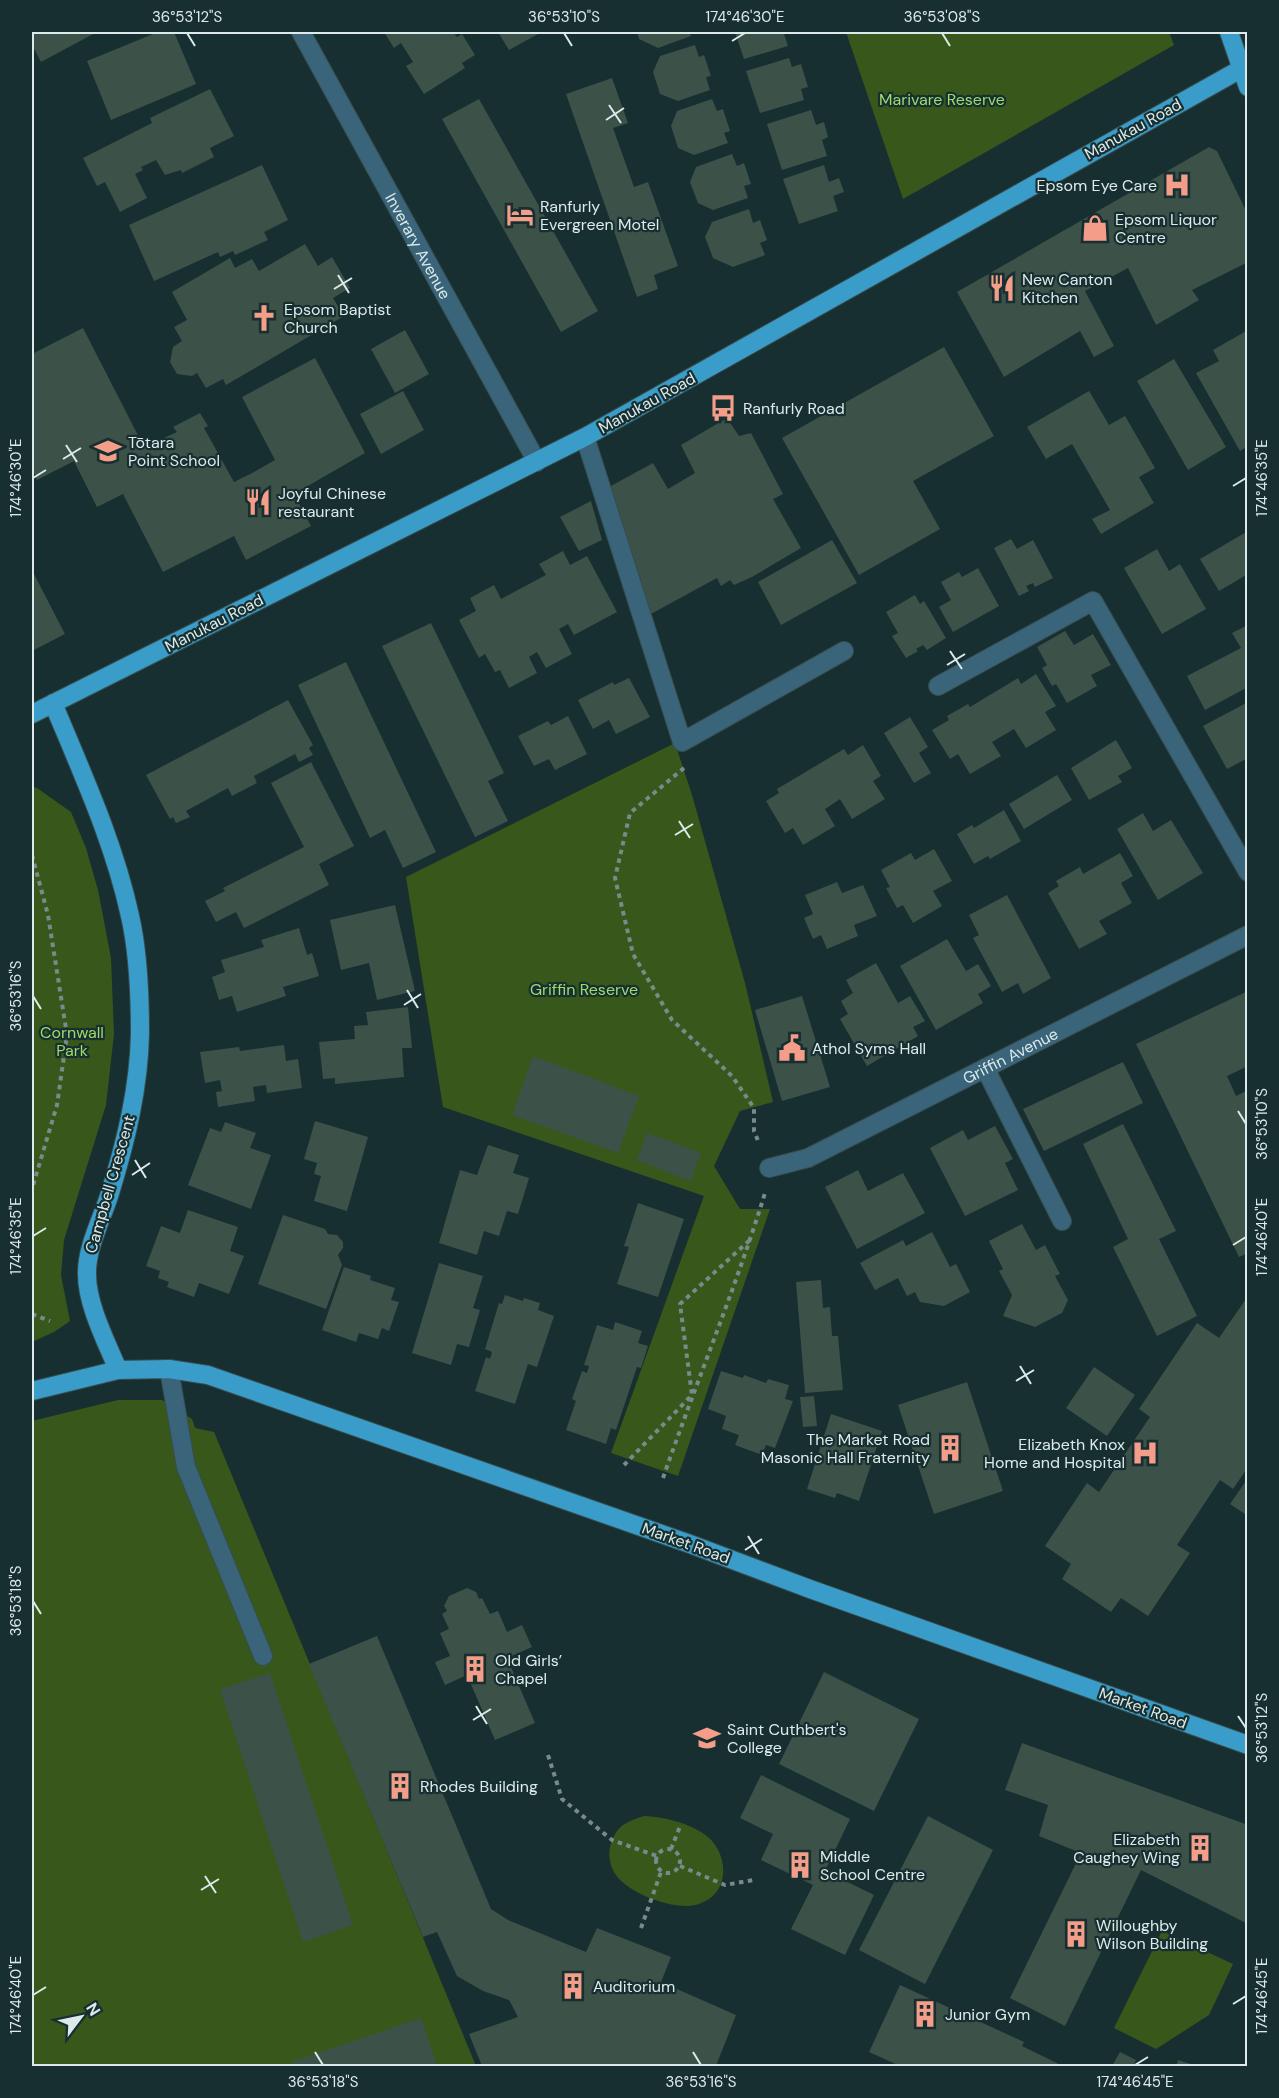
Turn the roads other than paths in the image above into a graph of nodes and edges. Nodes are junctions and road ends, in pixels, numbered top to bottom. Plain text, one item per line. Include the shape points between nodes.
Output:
1 (301, 32) edge
2 (1229, 32) edge
3 (1244, 67) edge
4 (1248, 87) edge
5 (585, 437) junction
6 (537, 462) junction
7 (844, 651) dead end
8 (938, 686) dead end
9 (53, 703) junction
10 (32, 714) edge
11 (1248, 873) edge
12 (1248, 935) edge
13 (986, 1068) junction
14 (769, 1168) road end
15 (1062, 1221) dead end
16 (169, 1369) junction
17 (118, 1370) junction
18 (32, 1391) edge
19 (263, 1656) dead end
20 (1248, 1745) edge

1 - 6 street, Inverary Avenue
2 - 3 main road
3 - 4 main road
3 - 5 main road, Manukau Road
5 - 6 main road, Manukau Road
5 - 7 street via 682,742
6 - 9 main road, Manukau Road
8 - 11 street via 1093,601
9 - 10 main road, Manukau Road
9 - 17 main road, Campbell Crescent via 102,820 122,883 138,971 140,1033 134,1100 122,1153 88,1257 86,1277
12 - 13 street, Griffin Avenue
13 - 14 street, Griffin Avenue via 808,1158
13 - 15 street
16 - 17 main road, Market Road
16 - 19 street via 186,1467
16 - 20 main road, Market Road via 208,1375 246,1387
17 - 18 main road

